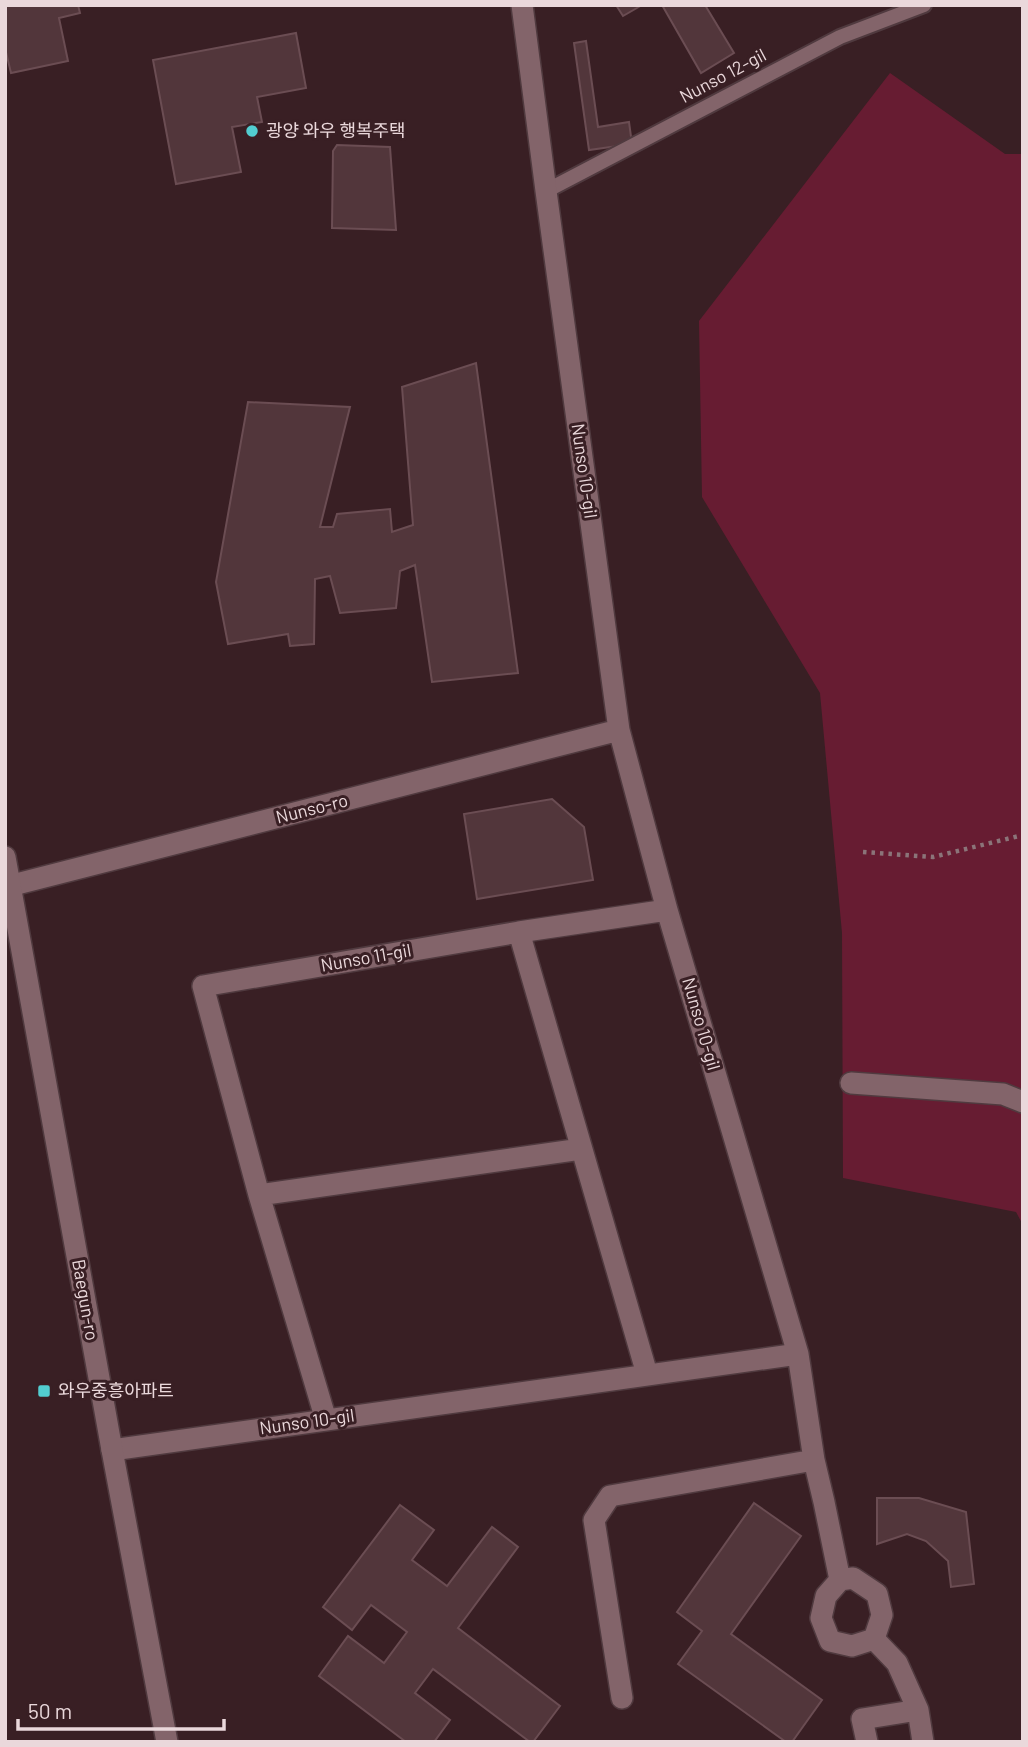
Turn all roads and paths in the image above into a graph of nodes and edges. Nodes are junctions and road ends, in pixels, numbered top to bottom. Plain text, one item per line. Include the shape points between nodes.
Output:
1 (523, 5) edge
2 (923, 5) edge
3 (546, 191) junction
4 (619, 730) junction
5 (1023, 835) edge
6 (863, 852) dead end
7 (5, 857) edge
8 (8, 886) edge
9 (667, 910) junction
10 (519, 932) junction
11 (851, 1083) dead end
12 (1023, 1101) edge
13 (581, 1149) junction
14 (259, 1195) junction
15 (798, 1354) junction
16 (647, 1374) junction
17 (326, 1420) junction
18 (112, 1450) junction
19 (814, 1460) junction
20 (840, 1580) junction
21 (874, 1639) junction
22 (622, 1698) dead end
23 (918, 1710) junction
24 (167, 1742) edge
25 (867, 1742) edge
26 (923, 1742) edge

1 - 3 street, Nunso 10-gil
2 - 3 lane, Nunso 12-gil via 840,37
3 - 4 street, Nunso 10-gil
4 - 8 street, Nunso-ro
4 - 9 street, Nunso 10-gil
5 - 6 path via 933,857
7 - 8 street, Baegun-ro
8 - 18 street, Baegun-ro
9 - 10 street
9 - 15 street, Nunso 10-gil
10 - 13 street
10 - 14 street, Nunso 11-gil via 203,986
11 - 12 street via 1003,1094
13 - 14 street
13 - 16 street
14 - 17 street, Nunso 11-gil
15 - 16 street, Nunso 10-gil
15 - 19 street
16 - 17 street, Nunso 10-gil
17 - 18 street, Nunso 10-gil
18 - 24 street, Baegun-ro
19 - 20 street
19 - 22 street via 610,1496 594,1520
20 - 21 street via 853,1578 877,1594 882,1615
20 - 21 street via 827,1596 821,1618 830,1641 852,1646
21 - 23 street via 897,1663
23 - 25 street via 862,1719
23 - 26 street

